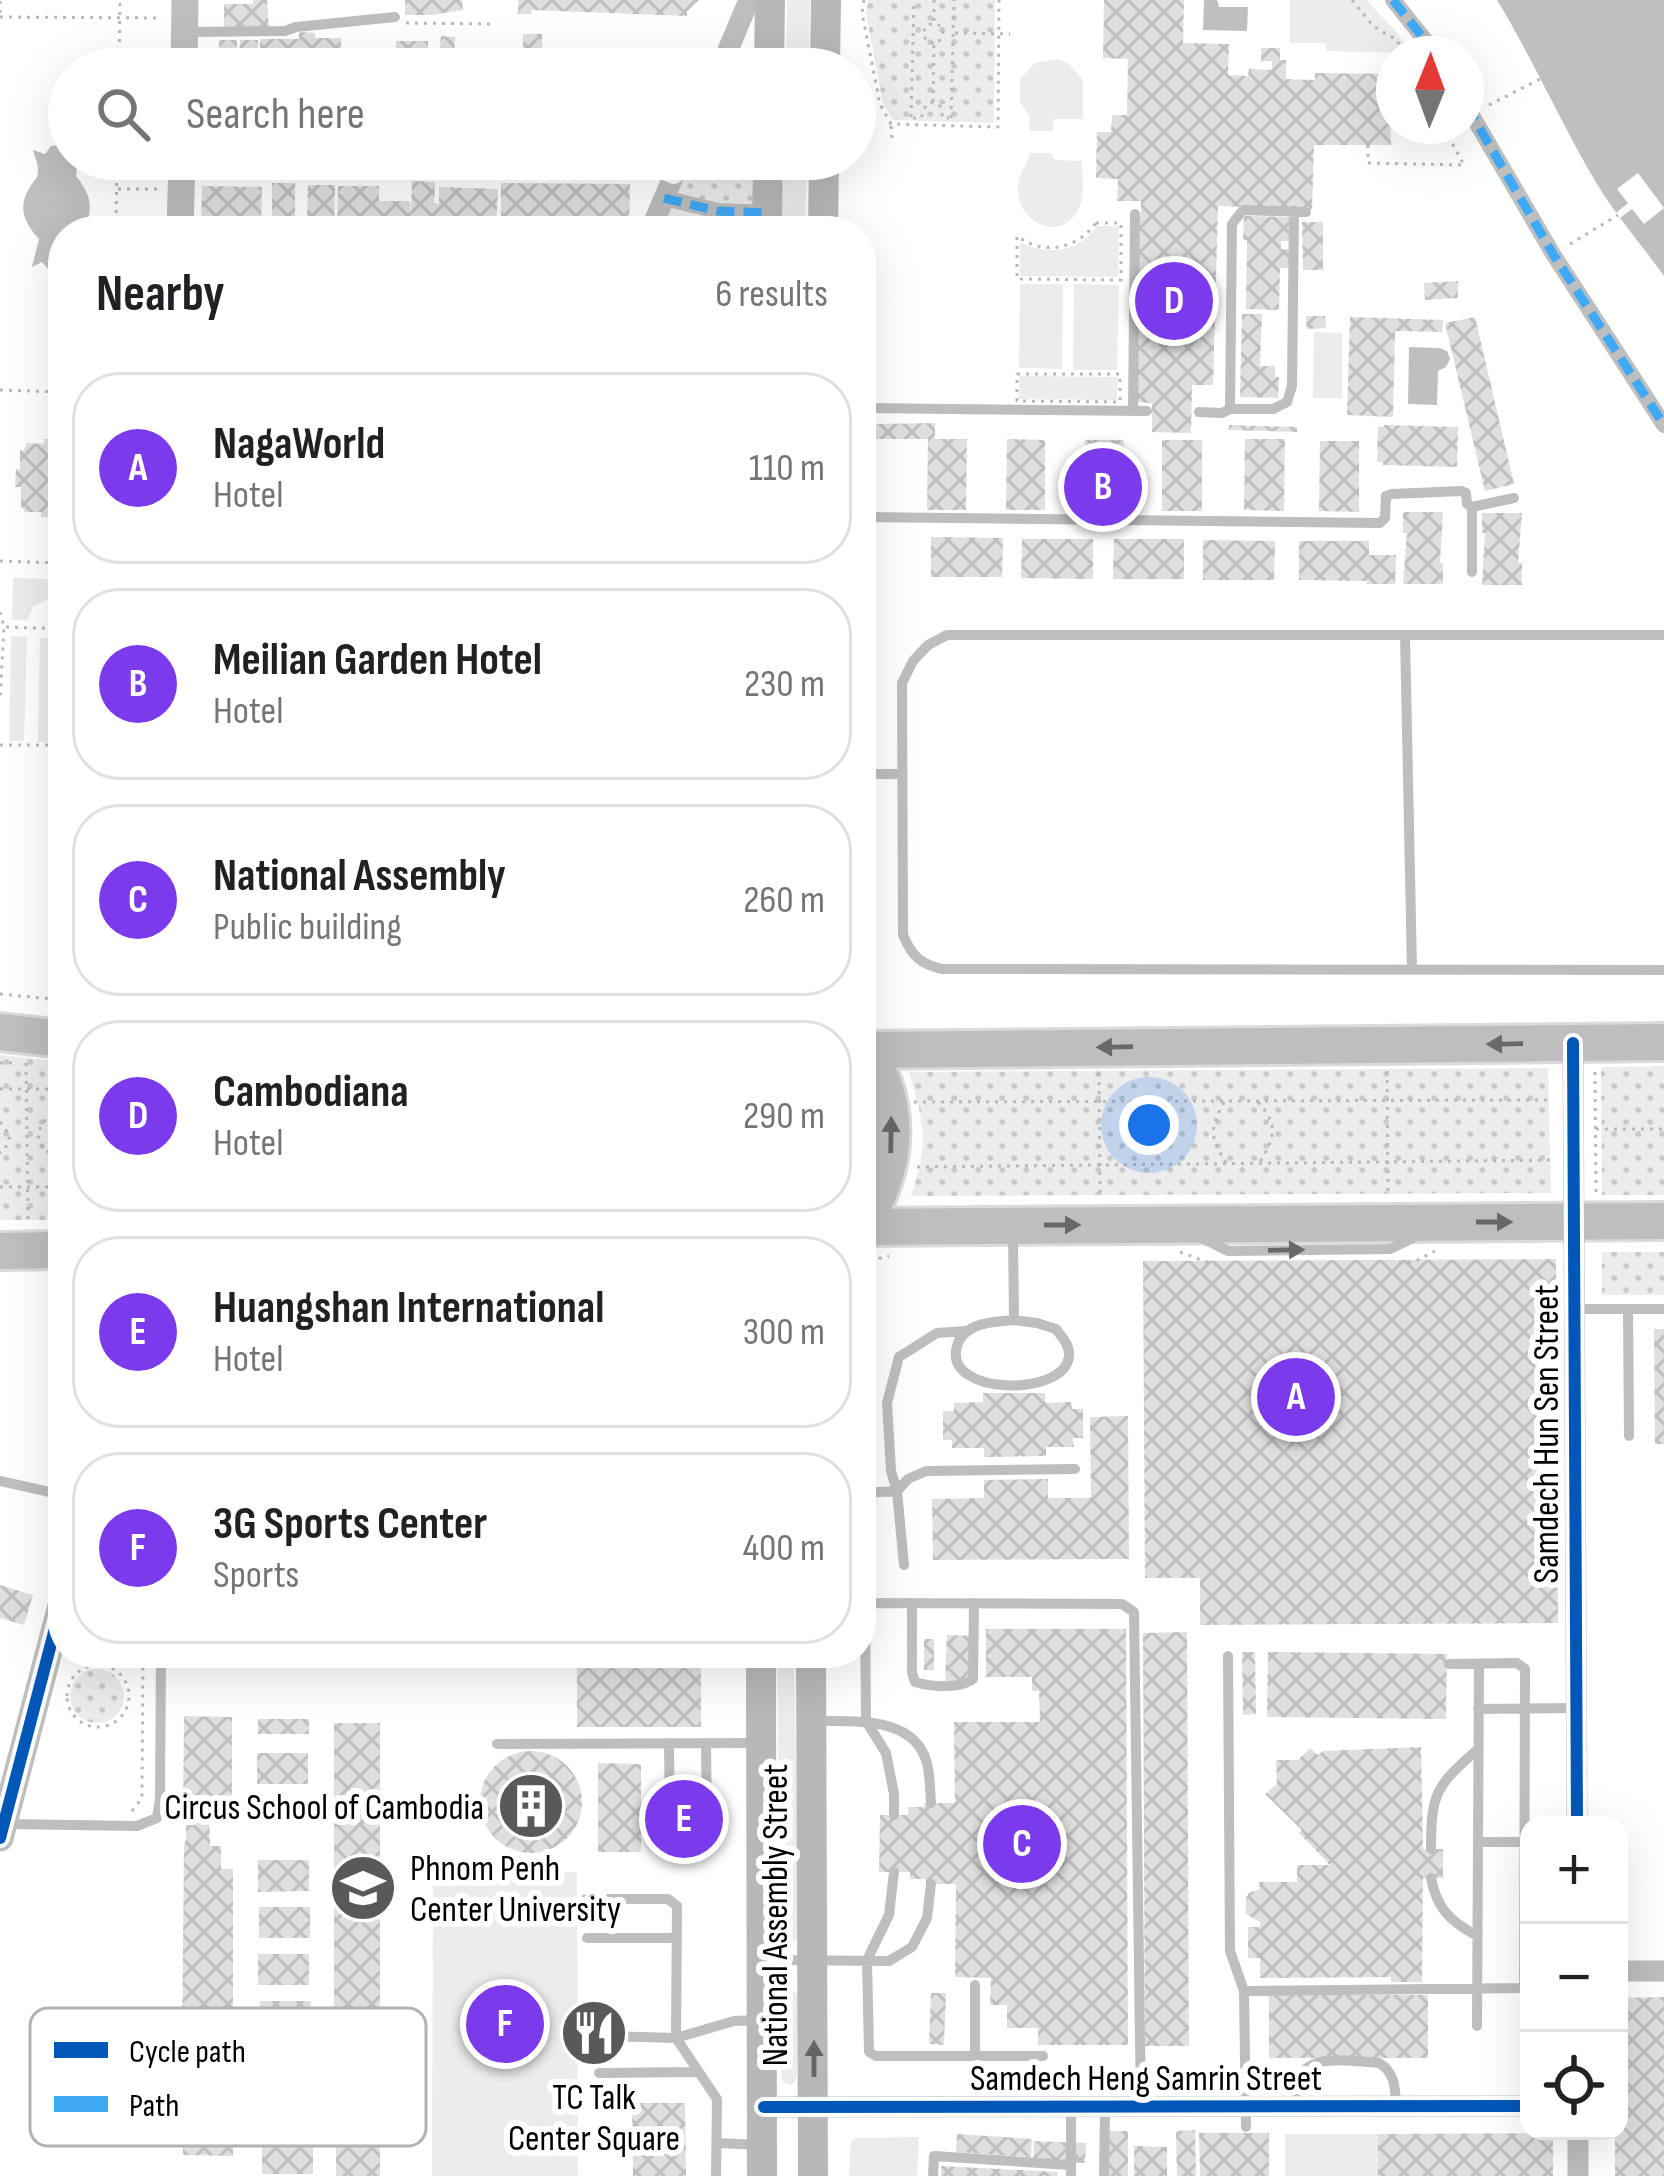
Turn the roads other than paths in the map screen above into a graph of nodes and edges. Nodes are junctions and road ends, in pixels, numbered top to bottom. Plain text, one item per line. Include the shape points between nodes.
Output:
1 (749, 0) edge
2 (770, 0) edge
3 (826, 0) edge
4 (1393, 0) edge
5 (185, 17) edge
6 (395, 17) road end
7 (1422, 36) edge
8 (184, 48) edge
9 (729, 48) edge
10 (769, 48) edge
11 (825, 48) edge
12 (1484, 137) edge
13 (181, 180) edge
14 (672, 180) edge
15 (768, 180) edge
16 (824, 180) edge
17 (664, 198) junction
18 (718, 211) junction
19 (1135, 214) dead end
20 (181, 216) edge
21 (656, 216) edge
22 (717, 216) edge
23 (740, 216) edge
24 (767, 216) edge
25 (823, 216) edge
26 (876, 408) edge
27 (1231, 409) junction
28 (1133, 411) junction
29 (1147, 411) dead end
30 (1199, 412) dead end
31 (1664, 425) edge
32 (1514, 499) dead end
33 (1472, 507) junction
34 (876, 517) edge
35 (1472, 572) dead end
36 (1405, 634) junction
37 (1664, 635) edge
38 (876, 774) edge
39 (902, 775) junction
40 (1412, 969) junction
41 (1664, 970) edge
42 (48, 1041) edge
43 (1664, 1042) edge
44 (13, 1043) edge
45 (876, 1047) edge
46 (1584, 1052) junction
47 (876, 1067) edge
48 (876, 1201) edge
49 (1585, 1211) junction
50 (1664, 1221) edge
51 (876, 1226) edge
52 (1012, 1226) junction
53 (48, 1250) edge
54 (0, 1251) edge
55 (1575, 1309) junction
56 (1664, 1309) edge
57 (1628, 1310) junction
58 (1014, 1320) junction
59 (966, 1331) junction
60 (1629, 1436) dead end
61 (1075, 1469) dead end
62 (0, 1481) edge
63 (897, 1491) junction
64 (48, 1492) edge
65 (876, 1492) edge
66 (904, 1565) dead end
67 (876, 1603) edge
68 (912, 1603) junction
69 (974, 1603) junction
70 (48, 1655) edge
71 (1228, 1656) dead end
72 (1449, 1664) dead end
73 (1479, 1664) junction
74 (161, 1668) edge
75 (761, 1668) edge
76 (812, 1668) edge
77 (865, 1668) edge
78 (1576, 1708) junction
79 (1478, 1709) junction
80 (1526, 1709) junction
81 (812, 1721) junction
82 (866, 1721) junction
83 (761, 1742) junction
84 (669, 1743) junction
85 (706, 1743) junction
86 (497, 1744) dead end
87 (1478, 1749) junction
88 (932, 1803) dead end
89 (894, 1815) dead end
90 (1527, 1816) edge
91 (1577, 1816) edge
92 (2, 1831) edge
93 (1478, 1842) junction
94 (1520, 1842) edge
95 (1431, 1849) dead end
96 (894, 1872) dead end
97 (1431, 1878) dead end
98 (931, 1884) dead end
99 (586, 1899) dead end
100 (1477, 1936) junction
101 (587, 1938) dead end
102 (677, 1938) junction
103 (763, 1960) junction
104 (814, 1960) junction
105 (867, 1960) junction
106 (1664, 1971) edge
107 (1628, 1972) edge
108 (975, 1985) dead end
109 (1477, 1988) junction
110 (1520, 1988) edge
111 (1244, 1990) junction
112 (763, 2020) junction
113 (1477, 2026) dead end
114 (605, 2036) dead end
115 (676, 2038) junction
116 (975, 2056) junction
117 (1043, 2056) dead end
118 (698, 2072) junction
119 (599, 2073) dead end
120 (1396, 2106) junction
121 (1520, 2106) edge
122 (764, 2107) junction
123 (815, 2107) junction
124 (1071, 2107) junction
125 (1105, 2107) junction
126 (1142, 2107) junction
127 (1295, 2107) junction
128 (1246, 2117) junction
129 (1578, 2140) edge
130 (717, 2144) junction
131 (762, 2160) edge
132 (1071, 2170) edge
133 (716, 2176) edge
134 (813, 2176) edge
135 (933, 2176) edge
136 (1104, 2176) edge
137 (1578, 2176) edge

1 - 9 street
2 - 10 main road
3 - 11 main road
4 - 7 street
5 - 6 lane via 285,32
5 - 8 street
12 - 31 street
13 - 20 street
14 - 17 street
15 - 24 main road
16 - 25 main road
17 - 18 street
17 - 21 street
18 - 22 street
18 - 23 street
19 - 28 lane
26 - 28 lane
27 - 27 lane via 1232,224 1243,210 1300,212 1287,402
27 - 30 lane
28 - 29 lane
32 - 33 lane
33 - 34 lane via 1461,491 1386,496 1380,523
33 - 35 lane
36 - 37 lane
36 - 39 lane via 946,634 928,645 902,683
36 - 40 lane
38 - 39 lane
39 - 40 lane via 903,935 922,964
40 - 41 lane
42 - 44 main road
43 - 46 main road
46 -> 45 main road
46 - 49 street, Samdech Hun Sen Street
48 -> 47 main road via 893,1136
49 - 50 main road
52 -> 49 main road via 1446,1222
49 - 55 street, Samdech Hun Sen Street
51 - 52 main road
52 - 58 lane
53 - 54 main road
55 - 57 lane
55 - 78 street, Samdech Hun Sen Street
56 - 57 lane
57 - 60 lane
58 - 59 lane
58 - 59 lane via 1056,1329 1070,1351 1059,1375 1015,1386 964,1374 956,1351
59 - 63 lane via 937,1333 899,1357 887,1403
61 - 63 lane via 926,1471
62 - 64 lane
63 - 65 lane
63 - 66 lane
67 - 68 lane
68 - 69 lane
68 - 69 lane via 912,1673 924,1685 973,1679
69 - 126 lane via 1122,1604 1134,1612
70 - 92 street
71 - 111 lane via 1230,1951
72 - 73 lane
73 - 79 lane
73 - 80 lane via 1522,1665
74 - 92 lane via 157,1818 137,1826
75 - 83 main road, National Assembly Street
76 - 81 main road, National Assembly Street
77 - 82 lane
78 - 80 lane
78 - 91 street, Samdech Hun Sen Street
79 - 80 lane
79 - 87 lane
80 - 90 lane
81 - 82 lane
81 - 104 main road, National Assembly Street
82 - 88 lane via 909,1736 927,1759
82 - 89 lane via 886,1753
83 - 85 lane
83 - 103 main road, National Assembly Street
84 - 85 lane
84 - 85 lane via 670,1829 689,1843 707,1828
84 - 86 lane
87 - 93 lane
87 - 95 lane via 1439,1788
93 - 94 lane
93 - 100 lane
96 - 105 lane via 890,1916
97 - 100 lane via 1447,1915
98 - 105 lane via 912,1947 889,1960
99 - 102 lane via 668,1900 677,1906
100 - 109 lane
101 - 102 lane
102 - 115 lane
103 - 104 lane
103 - 112 main road, National Assembly Street
104 - 105 lane
123 -> 104 main road, National Assembly Street
105 - 116 lane via 869,2052
106 - 107 street
108 - 116 lane
109 - 110 lane
109 - 111 lane
109 - 113 lane
111 - 128 lane
112 - 115 lane
112 - 122 main road, National Assembly Street
114 - 115 lane
115 - 118 lane
116 - 117 lane
118 - 119 lane
118 - 130 lane via 717,2098
120 - 121 street, Samdech Heng Samrin Street
120 - 127 street, Samdech Heng Samrin Street
120 - 127 lane via 1394,2080 1379,2062 1319,2061 1300,2075
122 - 123 street, Samdech Heng Samrin Street
122 - 131 main road, National Assembly Street
123 - 124 street, Samdech Heng Samrin Street
123 - 134 main road, National Assembly Street
124 - 125 street, Samdech Heng Samrin Street
124 - 132 lane
125 - 126 street, Samdech Heng Samrin Street
125 - 136 lane
126 - 128 street, Samdech Heng Samrin Street
127 - 128 street, Samdech Heng Samrin Street
129 - 137 street
130 - 131 lane
130 - 133 lane
132 - 135 lane via 934,2156

